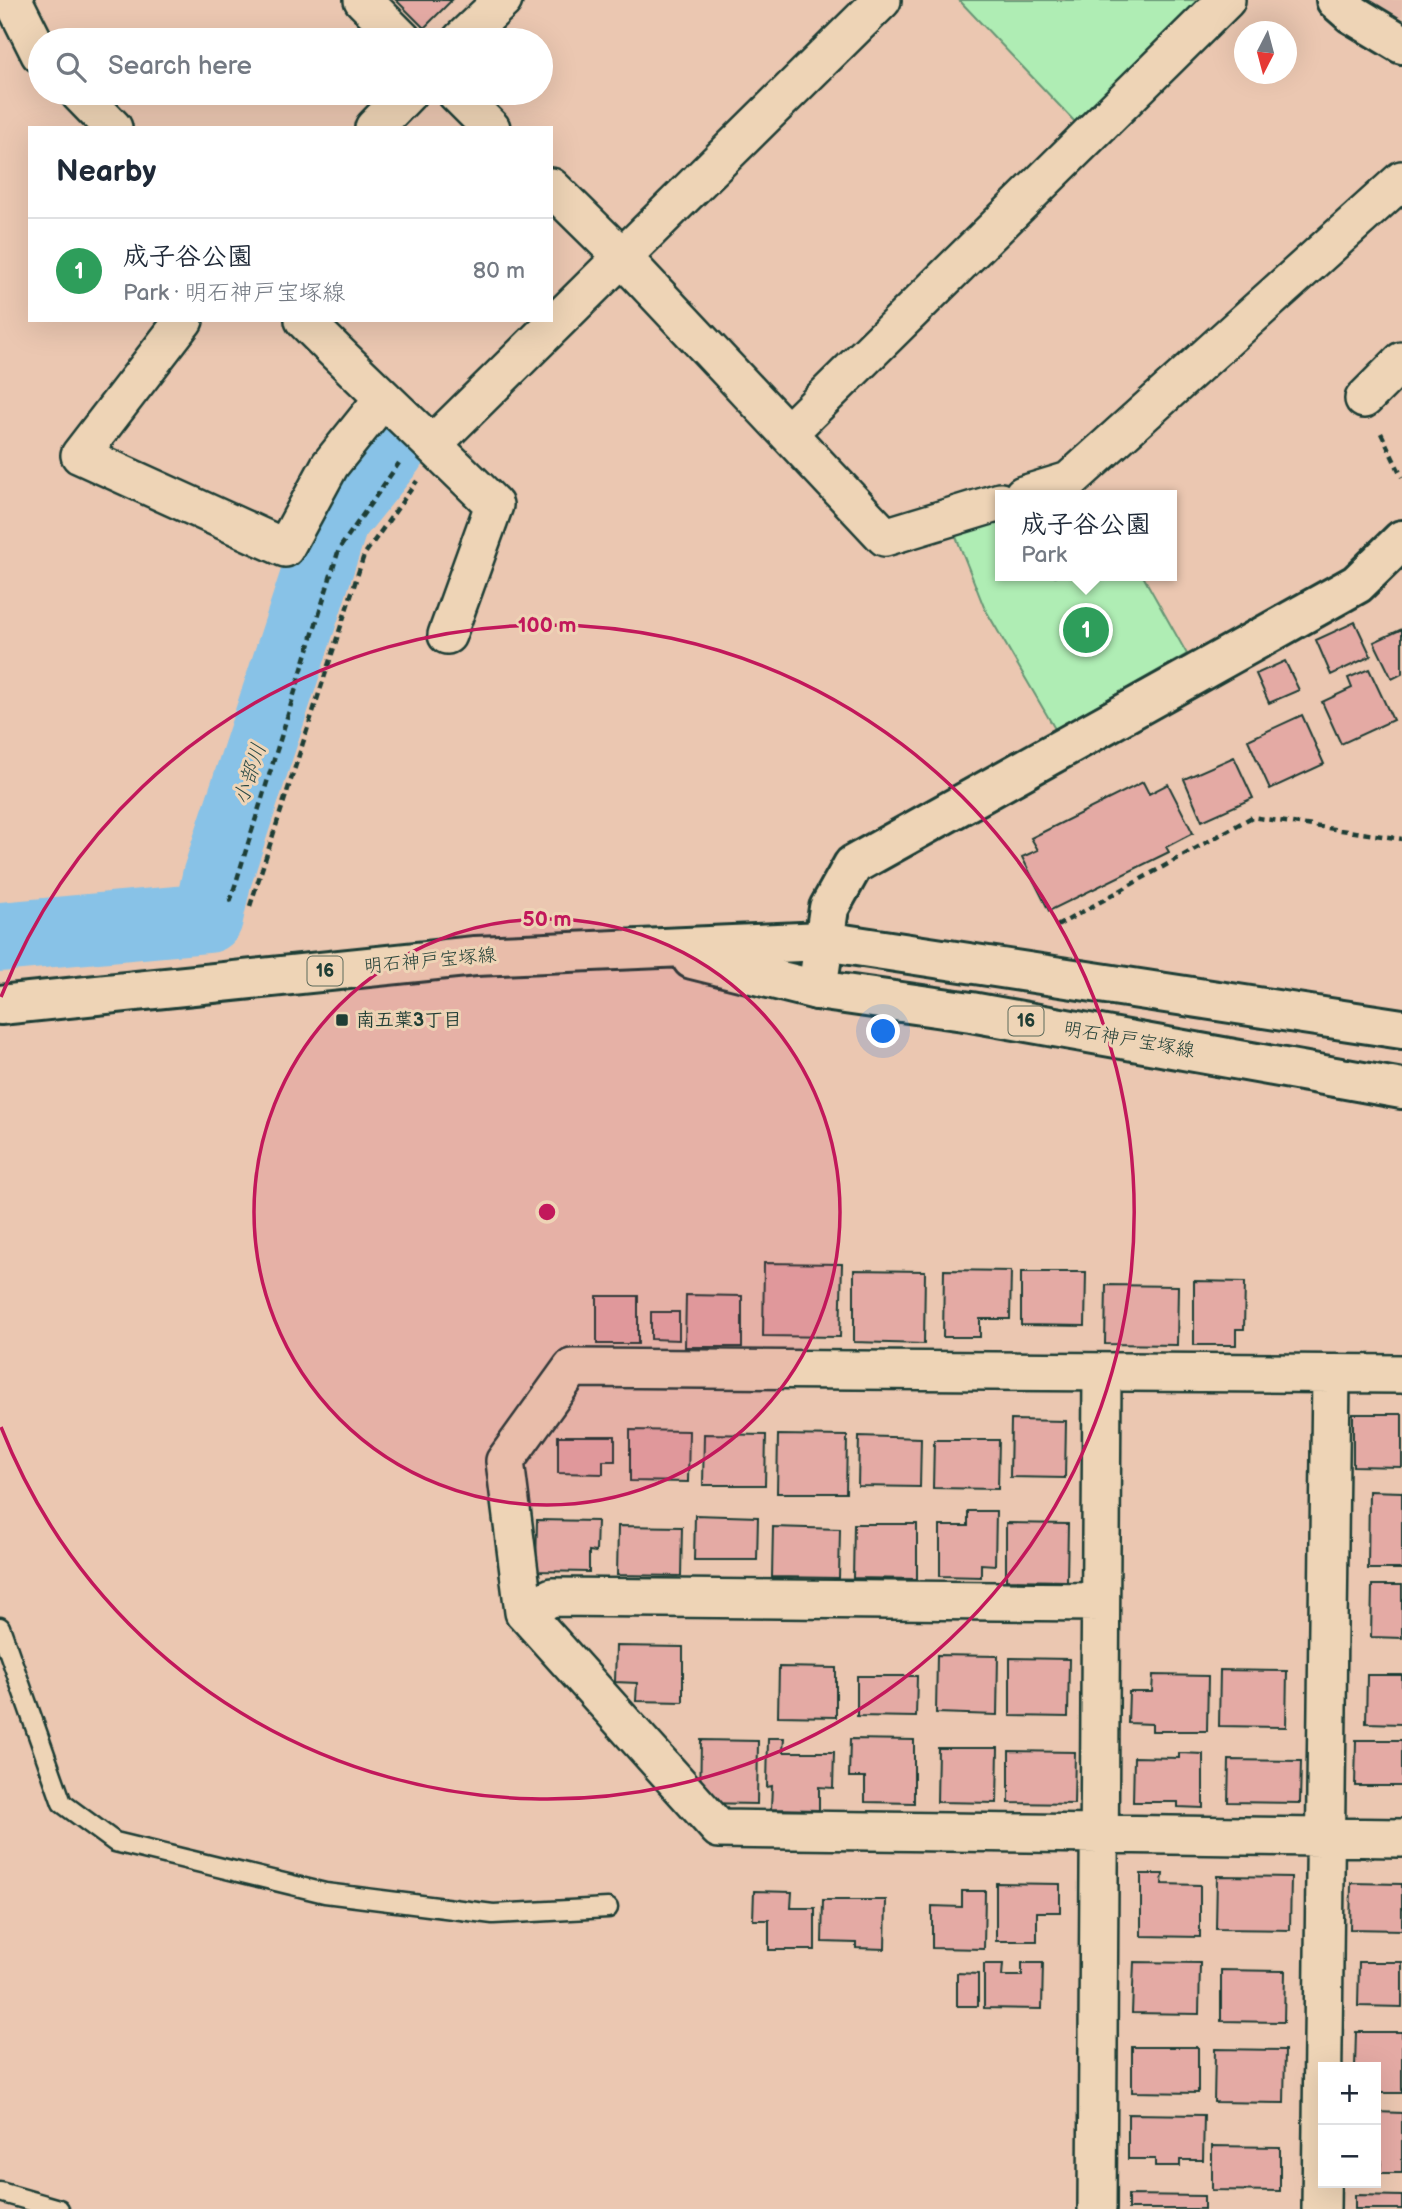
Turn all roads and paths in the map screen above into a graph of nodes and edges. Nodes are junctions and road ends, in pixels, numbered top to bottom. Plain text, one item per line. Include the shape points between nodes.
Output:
1 (13, 0) edge
2 (363, 0) edge
3 (503, 0) edge
4 (882, 0) edge
5 (1226, 0) edge
6 (1336, 0) edge
7 (391, 28) edge
8 (474, 28) edge
9 (28, 30) edge
10 (1402, 44) edge
11 (91, 105) edge
12 (396, 105) edge
13 (468, 105) edge
14 (111, 126) edge
15 (376, 126) edge
16 (489, 126) edge
17 (553, 189) edge
18 (1399, 189) edge
19 (622, 257) junction
20 (182, 322) edge
21 (306, 322) edge
22 (1402, 361) edge
23 (1364, 399) joint
24 (382, 400) junction
25 (789, 432) junction
26 (433, 444) junction
27 (1402, 477) edge
28 (1039, 490) edge
29 (995, 504) edge
30 (1402, 540) edge
31 (447, 635) dead end
32 (1402, 839) edge
33 (230, 902) dead end
34 (250, 906) dead end
35 (1056, 926) dead end
36 (824, 941) junction
37 (651, 949) junction
38 (817, 990) junction
39 (0, 1005) edge
40 (1402, 1029) edge
41 (1402, 1089) edge
42 (1102, 1373) junction
43 (1331, 1374) junction
44 (1402, 1374) edge
45 (1100, 1602) junction
46 (524, 1612) junction
47 (0, 1627) edge
48 (1098, 1835) junction
49 (1325, 1837) junction
50 (1402, 1838) edge
51 (608, 1908) dead end
52 (0, 2192) edge
53 (59, 2209) edge
54 (1097, 2209) edge
55 (1321, 2209) edge

1 - 9 street
2 - 7 street
3 - 8 street
4 - 19 street
5 - 25 street
6 - 10 main road
11 - 14 street
12 - 15 street
13 - 16 street
17 - 19 street
18 - 28 street via 1069,481
19 - 25 street
19 - 26 street
20 - 24 street via 80,455 285,548 330,465
21 - 24 street
22 - 23 street
23 - 27 path
24 - 26 street
25 - 29 street via 885,537
26 - 31 street via 494,505
26 - 33 path via 401,460 339,549
26 - 34 path via 422,474 364,555
30 - 36 main road via 1357,584 853,865 829,908
32 - 35 path via 1252,817
36 - 37 main road, 明石神戸宝塚線 / 16
36 - 38 main road
36 - 40 main road, 明石神戸宝塚線 / 16
37 - 38 main road, 明石神戸宝塚線 / 16
37 - 39 main road, 明石神戸宝塚線 / 16 via 475,956
38 - 41 main road, 明石神戸宝塚線 / 16 via 971,1012
42 - 43 street
42 - 45 street
42 - 46 street via 572,1368 505,1461
43 - 44 street
43 - 49 street
45 - 46 street via 552,1597
45 - 48 street
46 - 48 street via 719,1829
47 - 51 lane via 62,1803 115,1842 325,1893 494,1914
48 - 49 street
48 - 54 street
49 - 50 street
49 - 55 street
52 - 53 lane

